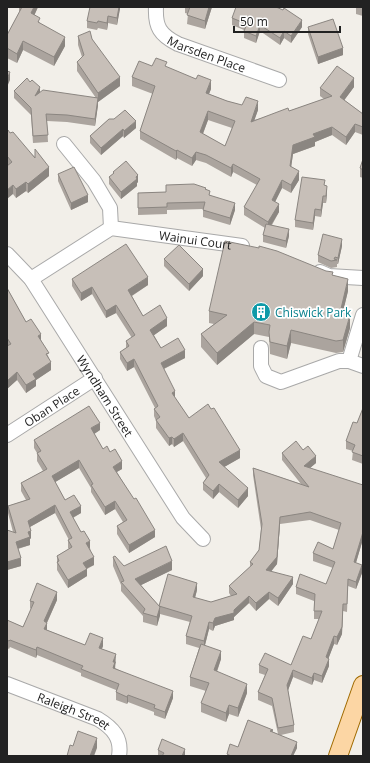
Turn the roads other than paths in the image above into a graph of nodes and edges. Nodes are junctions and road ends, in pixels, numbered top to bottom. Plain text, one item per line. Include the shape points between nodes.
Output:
1 (156, 7) edge
2 (279, 80) dead end
3 (64, 144) dead end
4 (111, 228) junction
5 (254, 248) edge
6 (7, 254) edge
7 (308, 267) edge
8 (363, 278) edge
9 (31, 279) junction
10 (363, 315) edge
11 (261, 348) dead end
12 (349, 361) junction
13 (363, 366) edge
14 (95, 378) junction
15 (7, 435) edge
16 (203, 539) dead end
17 (7, 684) edge
18 (363, 685) edge
19 (119, 756) edge
20 (338, 756) edge

1 - 2 street, Marsden Place via 155,18 166,38
3 - 4 street via 94,181 110,208
4 - 5 street, Wainui Court
4 - 9 street
6 - 9 street, Wyndham Street
7 - 8 street via 329,276
9 - 14 street, Wyndham Street
10 - 12 street
11 - 12 street via 261,366 266,376 281,382 339,361
12 - 13 street
14 - 15 street, Oban Place
14 - 16 street, Wyndham Street via 183,518
17 - 19 street, Raleigh Street via 98,719 109,726 118,741
18 - 20 main road

